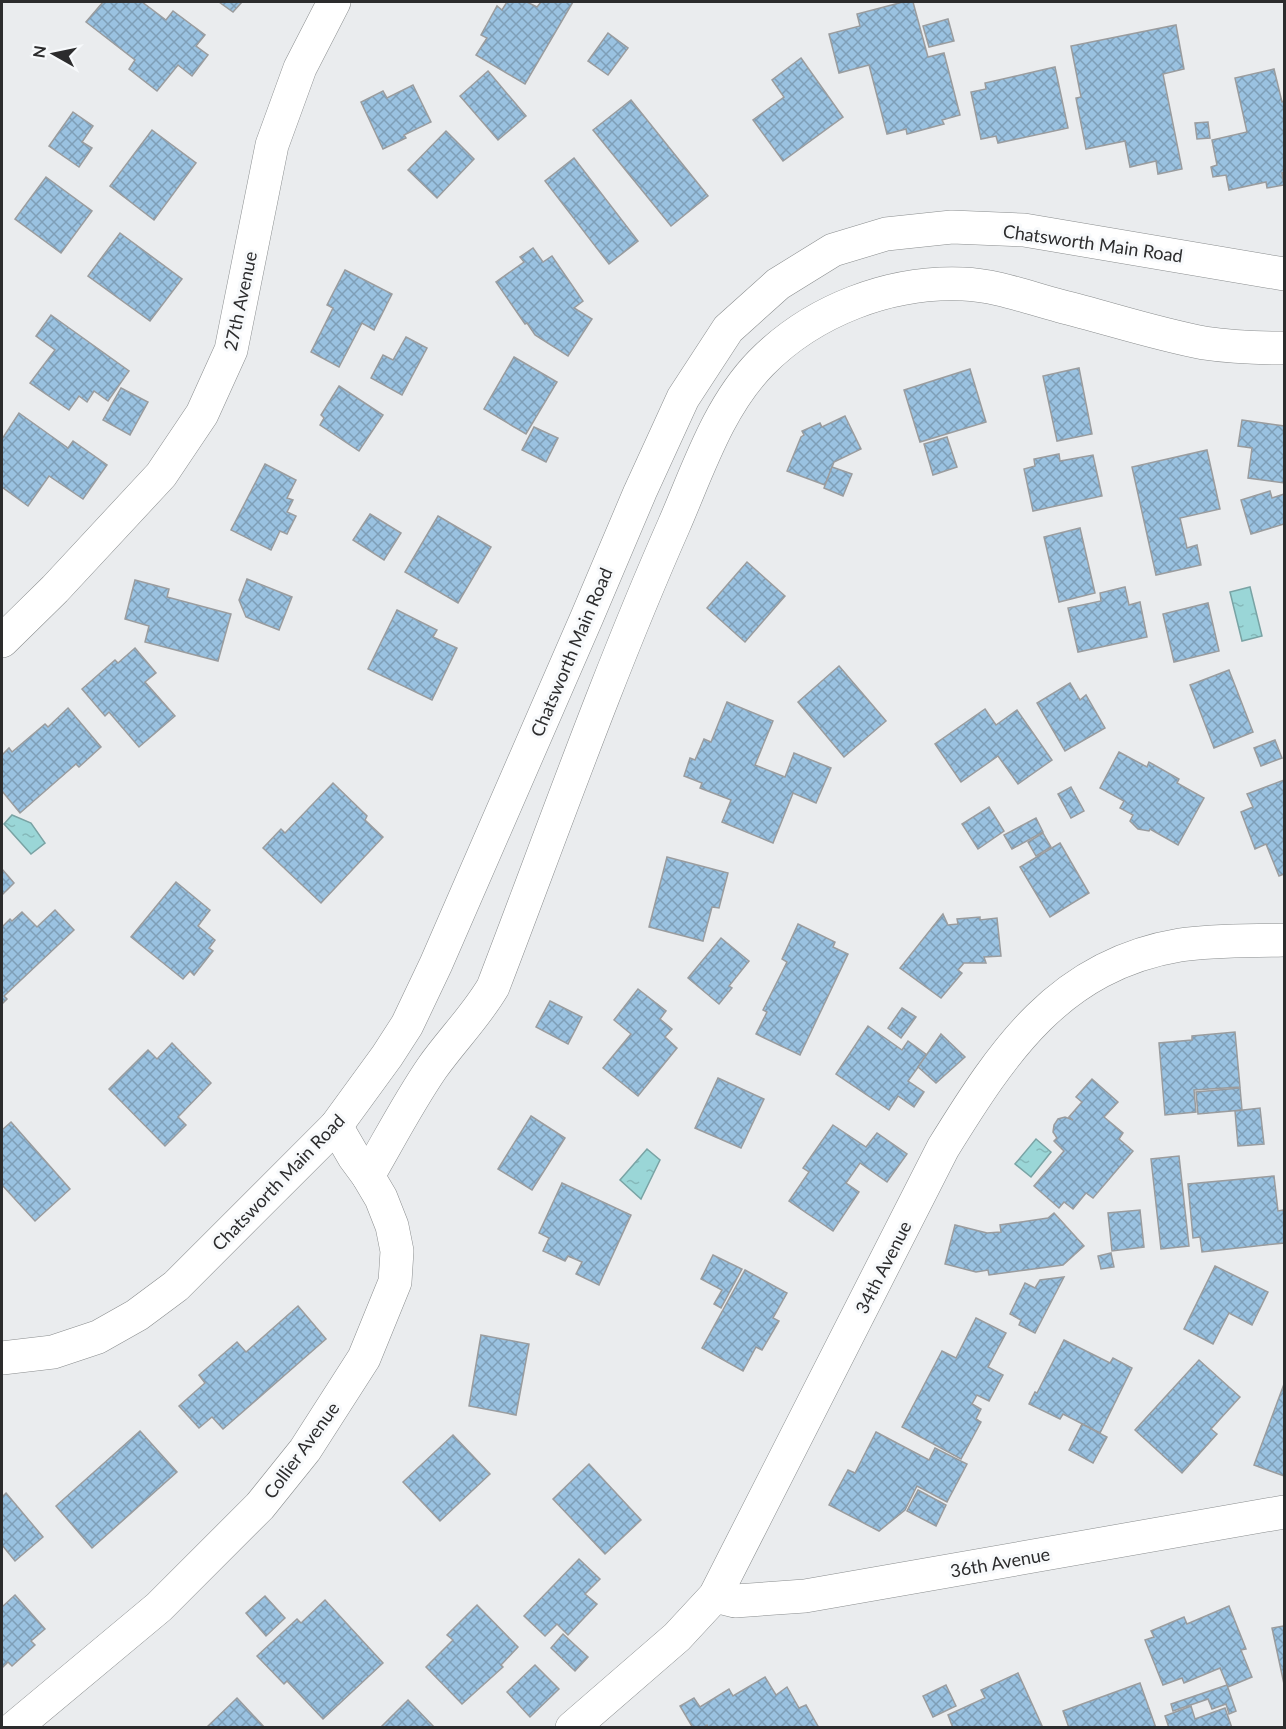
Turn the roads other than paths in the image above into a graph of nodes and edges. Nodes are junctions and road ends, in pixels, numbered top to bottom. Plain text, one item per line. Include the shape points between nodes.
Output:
1 (334, 2) edge
2 (1284, 274) edge
3 (1284, 348) edge
4 (2, 641) edge
5 (1284, 940) edge
6 (336, 1126) junction
7 (369, 1176) junction
8 (2, 1358) edge
9 (1284, 1512) edge
10 (715, 1596) junction
11 (14, 1728) edge
12 (572, 1728) edge

1 - 4 street, 27th Avenue via 300,68 272,145 231,350 202,414 161,475
2 - 6 street, Chatsworth Main Road via 1024,230 952,227 886,234 833,250 778,284 728,328 683,398 407,1025
3 - 7 street via 1204,343 965,284 883,292 827,315 777,348 735,395 711,440 642,598 494,987 406,1107
5 - 10 street, 34th Avenue via 1179,945 1103,968 1071,988 1041,1014 1010,1049 979,1089 943,1148
6 - 7 street, Collier Avenue
6 - 8 street, Chatsworth Main Road via 176,1286 137,1314 98,1337 52,1352
7 - 11 street, Collier Avenue via 392,1226 397,1251 395,1282 364,1358 306,1450 260,1506 159,1607
9 - 10 street, 36th Avenue via 805,1596 735,1601
10 - 12 street, 34th Avenue via 677,1637

